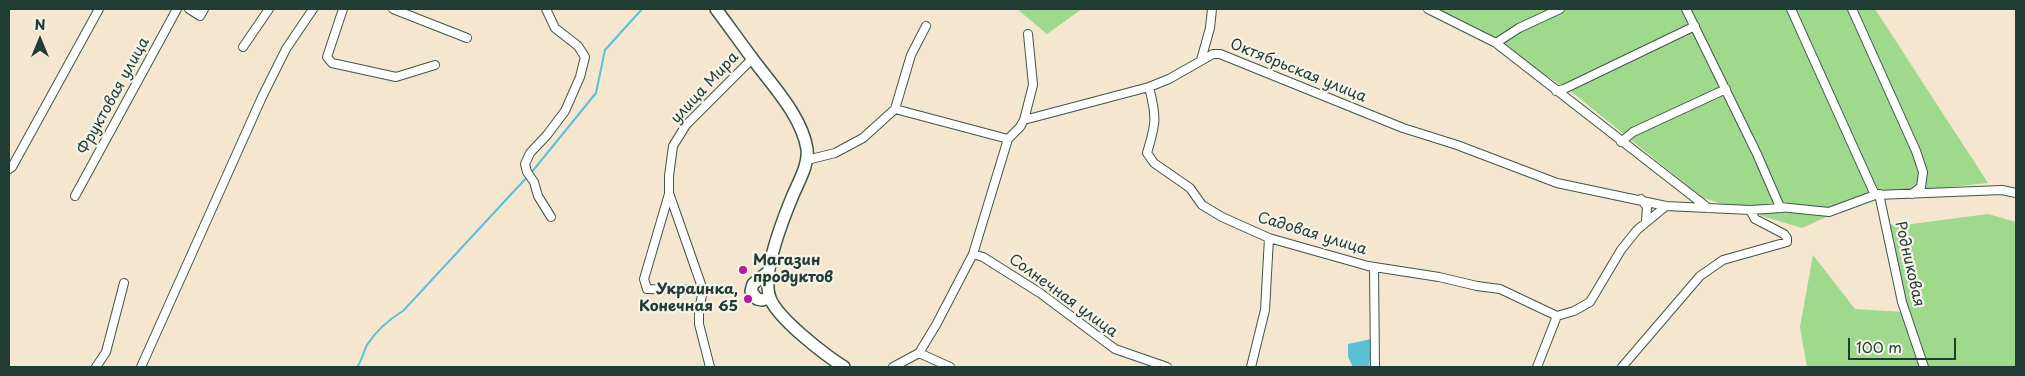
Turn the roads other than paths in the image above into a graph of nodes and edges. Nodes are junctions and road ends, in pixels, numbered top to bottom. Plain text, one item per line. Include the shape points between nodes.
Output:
1 (98, 9) edge
2 (177, 9) edge
3 (189, 9) edge
4 (204, 9) edge
5 (269, 9) edge
6 (313, 9) edge
7 (342, 9) edge
8 (393, 9) edge
9 (546, 9) edge
10 (716, 9) edge
11 (1212, 9) edge
12 (1428, 9) edge
13 (1560, 9) edge
14 (1686, 9) edge
15 (1791, 9) edge
16 (1852, 9) edge
17 (926, 26) dead end
18 (1695, 26) junction
19 (1028, 34) dead end
20 (468, 38) dead end
21 (1496, 43) junction
22 (243, 47) dead end
23 (752, 59) junction
24 (1202, 60) junction
25 (435, 65) dead end
26 (1149, 87) junction
27 (1726, 89) junction
28 (1556, 91) junction
29 (894, 109) junction
30 (1024, 120) junction
31 (1008, 139) junction
32 (1621, 142) junction
33 (807, 160) junction
34 (10, 168) edge
35 (2016, 193) edge
36 (669, 194) junction
37 (1877, 194) junction
38 (1912, 194) junction
39 (75, 196) dead end
40 (1641, 199) junction
41 (1666, 206) junction
42 (1708, 208) junction
43 (1782, 208) junction
44 (1750, 210) junction
45 (550, 217) dead end
46 (1646, 222) junction
47 (1269, 238) junction
48 (973, 254) junction
49 (1374, 267) junction
50 (768, 272) junction
51 (124, 283) dead end
52 (704, 290) junction
53 (770, 298) junction
54 (1557, 316) junction
55 (919, 353) junction
56 (840, 366) edge
57 (96, 367) edge
58 (141, 367) edge
59 (710, 367) edge
60 (892, 367) edge
61 (950, 367) edge
62 (1167, 367) edge
63 (1251, 367) edge
64 (1375, 367) edge
65 (1537, 367) edge
66 (1622, 367) edge
67 (1924, 367) edge

1 - 34 street
2 - 39 street, Фруктовая улица
3 - 4 street via 200,16
5 - 22 street
6 - 58 street via 286,49 262,97
7 - 25 street via 327,57 332,62 396,77
8 - 20 street
9 - 45 street via 555,28 578,46 585,57 565,111 530,153 525,164
10 - 23 main road
11 - 24 street
12 - 21 street
13 - 21 street
14 - 18 street
15 - 37 street, Родниковая
16 - 38 street via 1923,172 1921,186
17 - 29 street via 911,55
18 - 27 street
18 - 28 street
19 - 30 street via 1033,86
21 - 28 street
23 - 33 main road via 795,118 804,136
23 - 36 street, улица Мира via 686,124 673,146
24 - 26 street, Октябрьская улица
24 - 40 street, Октябрьская улица via 1220,54 1403,128 1557,183
26 - 30 street, Октябрьская улица
26 - 47 street, Садовая улица via 1155,126 1146,153 1154,163 1190,188 1202,205 1222,218
27 - 32 street via 1633,132
27 - 43 street
28 - 32 street
29 - 31 street
29 - 33 street via 863,138 835,153
30 - 31 street
31 - 48 street
32 - 42 street
33 - 50 main road via 784,216
35 - 38 street via 2002,190
36 - 52 street, улица Мира
36 - 52 street via 644,279 646,289
37 - 38 street
37 - 43 street, Октябрьская улица via 1829,212
37 - 67 street, Родниковая via 1902,302
40 - 41 street, Октябрьская улица
40 - 46 street via 1647,207
41 - 42 street, Октябрьская улица
41 - 46 street
42 - 44 street, Октябрьская улица
43 - 44 street, Октябрьская улица
44 - 66 street via 1755,219 1784,234 1786,242 1724,260 1700,276
46 - 54 street via 1620,250 1590,302
47 - 49 street, Садовая улица
47 - 63 street via 1266,310
48 - 55 street
48 - 62 street, Солнечная улица via 983,256 1040,293 1114,349
49 - 54 street, Садовая улица via 1500,289
49 - 64 street
50 - 53 main road
50 - 53 main road via 753,284 751,291 757,299
51 - 57 street via 106,352
52 - 59 street via 699,324
53 - 56 main road via 779,313
54 - 65 street
55 - 60 street
55 - 61 street

